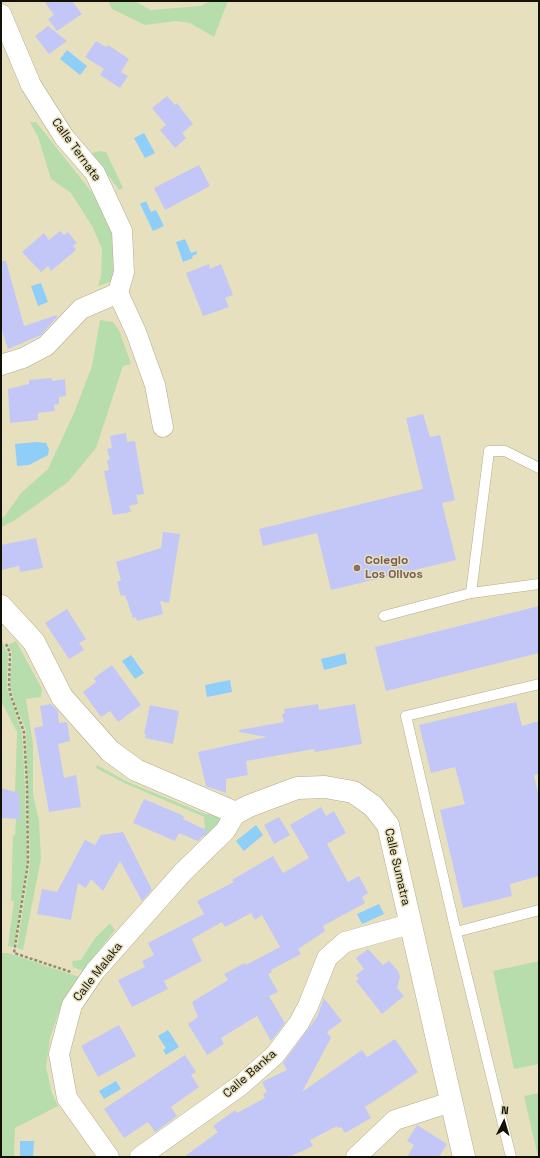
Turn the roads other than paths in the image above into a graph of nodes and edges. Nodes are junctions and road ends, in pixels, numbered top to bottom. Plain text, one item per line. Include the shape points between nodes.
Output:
1 (1, 14) edge
2 (118, 293) junction
3 (1, 365) edge
4 (162, 427) dead end
5 (539, 468) edge
6 (539, 584) edge
7 (471, 593) junction
8 (8, 614) edge
9 (384, 616) dead end
10 (539, 684) edge
11 (236, 814) junction
12 (539, 910) edge
13 (410, 924) junction
14 (456, 932) junction
15 (451, 1102) junction
16 (109, 1157) edge
17 (140, 1157) edge
18 (356, 1157) edge
19 (464, 1157) edge
20 (511, 1157) edge

1 - 2 street, Calle Ternate via 31,85 64,137 95,173 122,231 124,272
2 - 3 street via 81,309 46,346 23,358
2 - 4 street via 136,332 155,385
5 - 7 lane via 504,451 489,451
6 - 7 lane
7 - 9 lane
8 - 11 street via 34,642 62,697 110,751 136,770
10 - 14 lane via 406,716
11 - 13 street, Calle Sumatra via 249,806 297,788 325,787 353,792 373,806 388,825
11 - 16 street, Calle Malaka via 225,831 183,872 90,978 72,1005 59,1054 67,1098
12 - 14 lane
13 - 15 street, Calle Sumatra
13 - 17 street, Calle Banka via 345,942 333,952 327,958 299,1023 275,1055 235,1090
14 - 20 lane
15 - 18 street via 395,1120
15 - 19 street, Calle Sumatra

